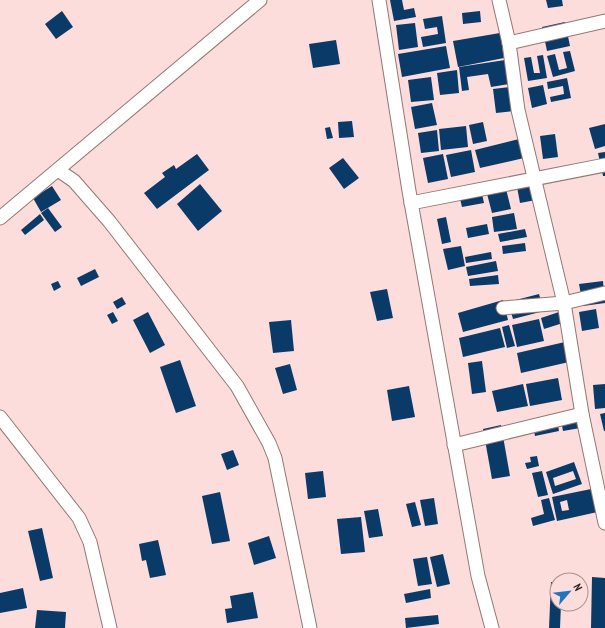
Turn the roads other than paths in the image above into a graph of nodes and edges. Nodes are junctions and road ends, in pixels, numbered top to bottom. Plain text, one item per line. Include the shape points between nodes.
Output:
1 (260, 0) edge
2 (378, 0) edge
3 (499, 0) edge
4 (605, 21) edge
5 (509, 43) junction
6 (605, 165) edge
7 (58, 170) junction
8 (535, 179) junction
9 (411, 203) junction
10 (0, 218) edge
11 (605, 293) edge
12 (564, 304) junction
13 (503, 308) dead end
14 (582, 414) junction
15 (0, 417) edge
16 (454, 445) junction
17 (605, 523) edge
18 (110, 628) edge
19 (310, 628) edge
20 (492, 628) edge

1 - 7 street
2 - 9 street
3 - 5 street
4 - 5 street
5 - 8 street via 518,110
6 - 8 street
7 - 10 street
7 - 19 street via 74,181 109,221 242,392 275,458
8 - 9 street
8 - 12 street
9 - 16 street
11 - 12 street
12 - 13 street
12 - 14 street
14 - 16 street
14 - 17 street
15 - 18 street via 84,526
16 - 20 street via 478,576

